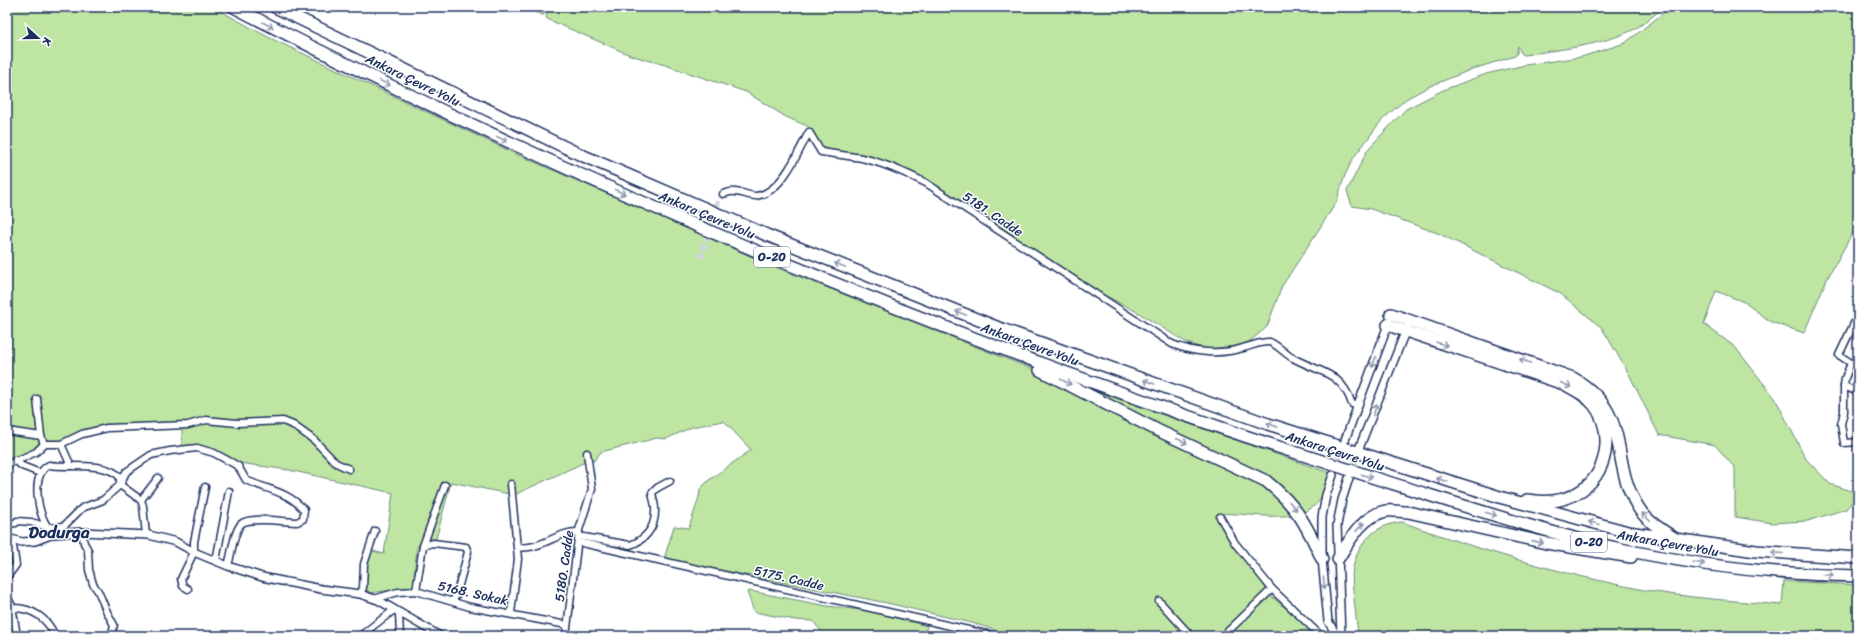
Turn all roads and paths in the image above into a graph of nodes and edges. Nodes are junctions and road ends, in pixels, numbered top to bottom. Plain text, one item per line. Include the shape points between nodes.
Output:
1 (234, 7) edge
2 (275, 7) edge
3 (723, 194) dead end
4 (1391, 314) joint
5 (1858, 315) edge
6 (1410, 320) junction
7 (1388, 325) junction
8 (1405, 332) junction
9 (993, 346) junction
10 (1851, 363) junction
11 (1858, 366) edge
12 (1844, 386) junction
13 (1858, 392) edge
14 (37, 399) dead end
15 (1358, 406) junction
16 (7, 431) edge
17 (41, 436) junction
18 (1345, 440) tunnel mouth
19 (1858, 442) edge
20 (44, 444) junction
21 (61, 444) junction
22 (1360, 446) tunnel mouth
23 (587, 453) dead end
24 (15, 460) junction
25 (7, 464) edge
26 (71, 466) junction
27 (349, 469) dead end
28 (40, 473) junction
29 (1333, 475) tunnel mouth
30 (158, 478) dead end
31 (1349, 478) tunnel mouth
32 (670, 481) dead end
33 (511, 484) dead end
34 (120, 485) junction
35 (445, 485) dead end
36 (205, 487) dead end
37 (1468, 488) junction
38 (229, 491) dead end
39 (141, 500) junction
40 (1220, 517) dead end
41 (7, 524) edge
42 (47, 526) junction
43 (375, 531) dead end
44 (82, 532) junction
45 (53, 534) junction
46 (146, 535) junction
47 (578, 537) junction
48 (10, 539) edge
49 (1677, 540) junction
50 (423, 546) junction
51 (518, 547) junction
52 (194, 552) junction
53 (1338, 558) junction
54 (1858, 558) edge
55 (1322, 559) junction
56 (1679, 560) junction
57 (216, 561) junction
58 (228, 566) junction
59 (1858, 576) edge
60 (7, 577) edge
61 (188, 589) dead end
62 (1272, 589) junction
63 (416, 591) junction
64 (360, 594) junction
65 (7, 596) edge
66 (374, 599) junction
67 (452, 601) junction
68 (1159, 601) dead end
69 (12, 608) junction
70 (397, 612) junction
71 (511, 613) junction
72 (567, 625) junction
73 (398, 635) edge
74 (17, 636) edge
75 (54, 636) edge
76 (111, 636) edge
77 (360, 636) edge
78 (440, 636) edge
79 (566, 636) edge
80 (995, 636) edge
81 (1191, 636) edge
82 (1223, 636) edge
83 (1321, 636) edge
84 (1337, 636) edge
85 (1341, 636) edge

1 -> 9 highway, Ankara Çevre Yolu / O-20 via 357,69 572,171 712,233
37 -> 2 highway, Ankara Çevre Yolu / O-20 via 1275,426 1082,358 782,242 566,148
3 - 15 street, 5181. Cadde via 734,192 754,196 773,189 782,179 809,132 821,152 862,158 909,174 1172,344 1196,350 1222,352 1266,341 1276,344 1297,361 1331,374 1341,382 1352,404
4 - 6 highway
4 - 7 street
5 - 10 street via 1839,355
6 - 8 street
49 -> 6 highway via 1645,517 1638,507 1627,482 1612,422 1597,394 1573,378
7 - 8 highway
7 -> 15 street
22 -> 8 street
8 -> 37 highway via 1564,384 1582,393 1594,405 1601,419 1606,434 1602,463 1596,476 1578,493 1552,502
9 -> 55 highway via 1157,430 1266,481 1299,513
9 -> 56 highway, Ankara Çevre Yolu / O-20 via 1160,407 1329,464 1549,531
10 - 11 street
10 - 12 street via 1844,378
12 - 13 street
12 - 19 street via 1844,412 1841,424 1844,443
14 - 17 street
15 - 18 street
16 - 17 street
17 - 20 street
20 - 21 street
20 - 24 street via 36,452
21 - 26 street
21 - 27 street via 82,434 107,428 182,426 206,420 237,423 283,421 314,440 336,463
23 - 47 street, 5180. Cadde via 592,489
24 - 25 street
24 - 28 street via 22,466
26 - 28 street via 49,465
26 - 34 street via 91,466 116,473 120,477
28 - 42 street via 39,509
29 - 55 street via 1322,517
30 - 39 street
31 - 53 street via 1337,525
32 - 47 street via 652,493 656,511 652,525 647,536 638,542 630,545
33 - 51 street
34 - 39 street
34 - 42 street via 103,500 82,508 65,525 55,528
34 - 58 street via 126,472 151,455 197,448 232,462 238,466 246,480 276,490 297,502 304,510 303,519 297,522 250,520 241,524 236,533
35 - 50 street
36 - 52 street
49 -> 37 highway, Ankara Çevre Yolu / O-20 via 1590,523
38 - 57 street
39 - 46 street via 144,506
40 - 62 street via 1235,543
41 - 42 street via 17,521
42 - 45 street
43 - 64 street via 364,564 363,588
44 - 45 street
44 - 46 street
44 - 76 street via 88,550 92,584 114,625
45 - 48 street via 35,541 22,542
46 - 52 street via 176,542
47 - 51 street via 561,534 532,547
47 - 72 street, 5180. Cadde
47 - 80 street, 5175. Cadde
48 - 60 street via 16,565
54 -> 49 highway, Ankara Çevre Yolu / O-20 via 1756,551
50 - 63 street
50 - 67 street via 433,543 466,546 468,552 456,596
51 - 71 street
52 - 57 street
52 - 61 street via 181,580 183,586
53 -> 56 highway via 1366,521 1385,511 1408,512 1619,557
53 - 85 street
55 -> 84 street via 1328,621
56 -> 59 highway, Ankara Çevre Yolu / O-20 via 1791,573
57 - 58 street
58 - 64 street via 262,577
62 - 82 street
62 - 83 street
63 - 66 street, 5168. Sokak via 398,592
63 - 67 street, 5168. Sokak
64 - 66 street
65 - 69 street
66 - 70 street
67 - 71 street, 5168. Sokak via 470,607
68 - 81 street
69 - 74 street
69 - 75 street via 21,607 34,613 50,624
70 - 73 street
70 - 77 street
70 - 78 street
71 - 72 street, 5168. Sokak
72 - 79 street, 5180. Cadde

